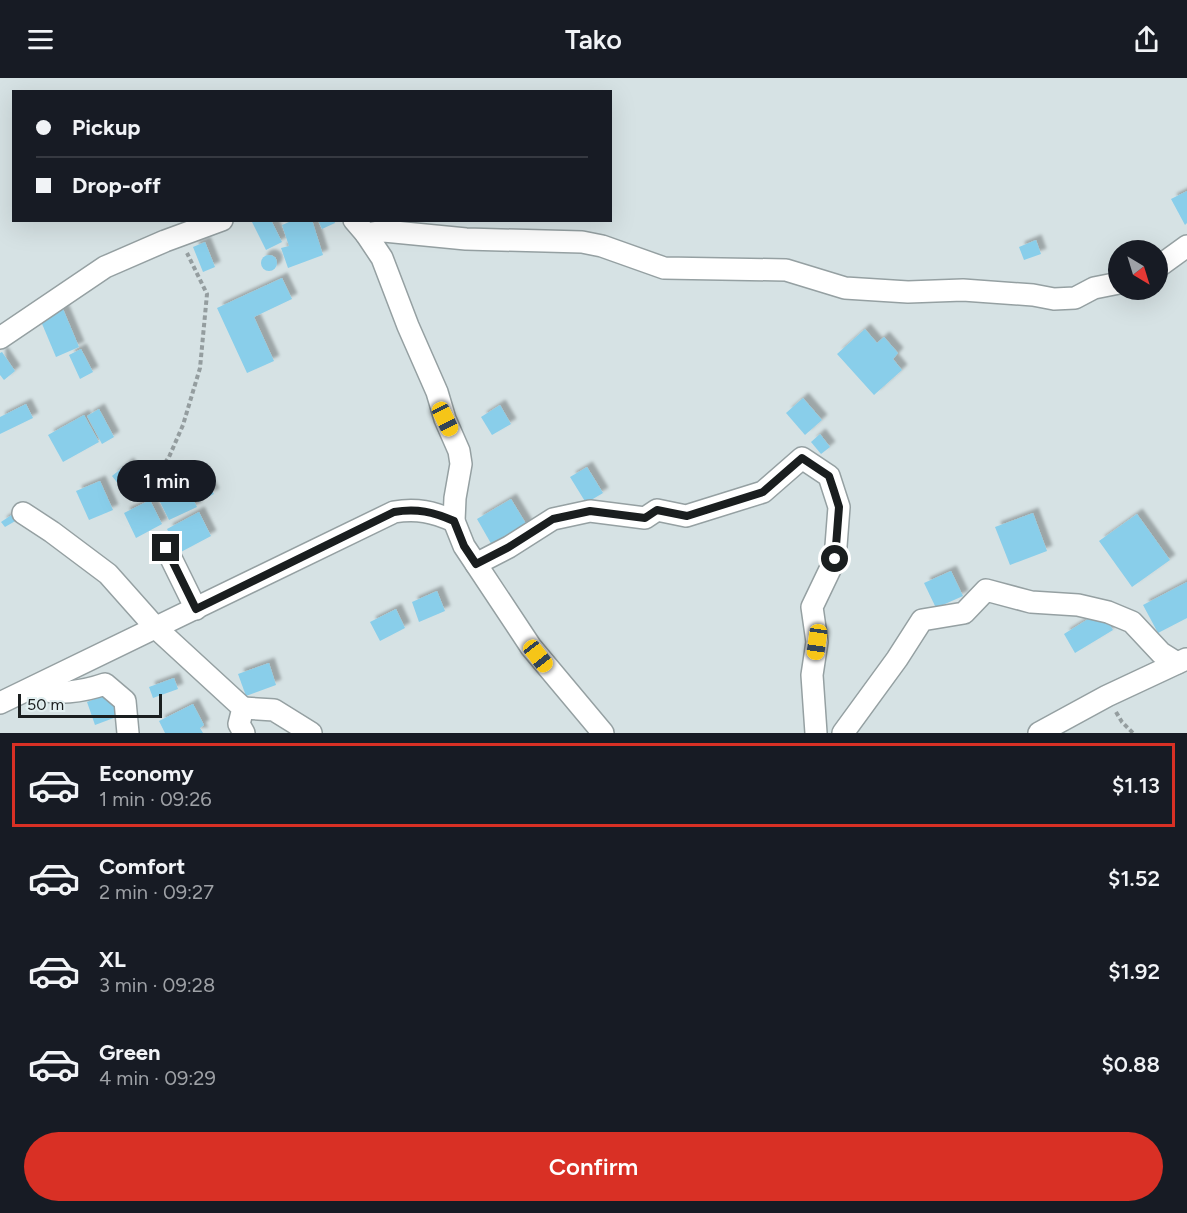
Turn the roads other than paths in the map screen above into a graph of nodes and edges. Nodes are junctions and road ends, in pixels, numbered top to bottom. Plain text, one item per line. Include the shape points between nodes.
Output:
1 (216, 222) edge
2 (360, 227) edge
3 (1187, 246) edge
4 (1168, 260) edge
5 (1108, 285) edge
6 (0, 338) edge
7 (23, 513) dead end
8 (454, 521) junction
9 (166, 548) dead end
10 (476, 564) junction
11 (196, 609) junction
12 (156, 628) junction
13 (1182, 661) edge
14 (34, 687) junction
15 (0, 703) edge
16 (243, 708) junction
17 (128, 733) edge
18 (244, 733) edge
19 (311, 733) edge
20 (603, 733) edge
21 (816, 733) edge
22 (843, 733) edge
23 (1039, 733) edge

1 - 6 street via 105,267
2 - 5 street via 466,238 582,242 664,268 786,270 845,288 963,290 1075,298
2 - 8 street via 382,258 459,451
3 - 4 street
7 - 12 street via 108,574
8 - 10 street
8 - 11 street via 418,509 394,512
9 - 11 street
10 - 20 street via 531,647
10 - 21 street via 553,519 590,511 645,518 657,510 687,516 763,492 802,458 829,476 839,507 835,559 812,607 817,642 812,675
11 - 12 street
12 - 14 street
12 - 16 street
13 - 22 street via 1161,653 1132,622 1108,612 1078,605 1031,602 986,590 964,613 922,620
13 - 23 street
14 - 15 street
14 - 17 street via 44,693 84,691 105,684 125,701
16 - 18 street via 239,724
16 - 19 street via 274,710

